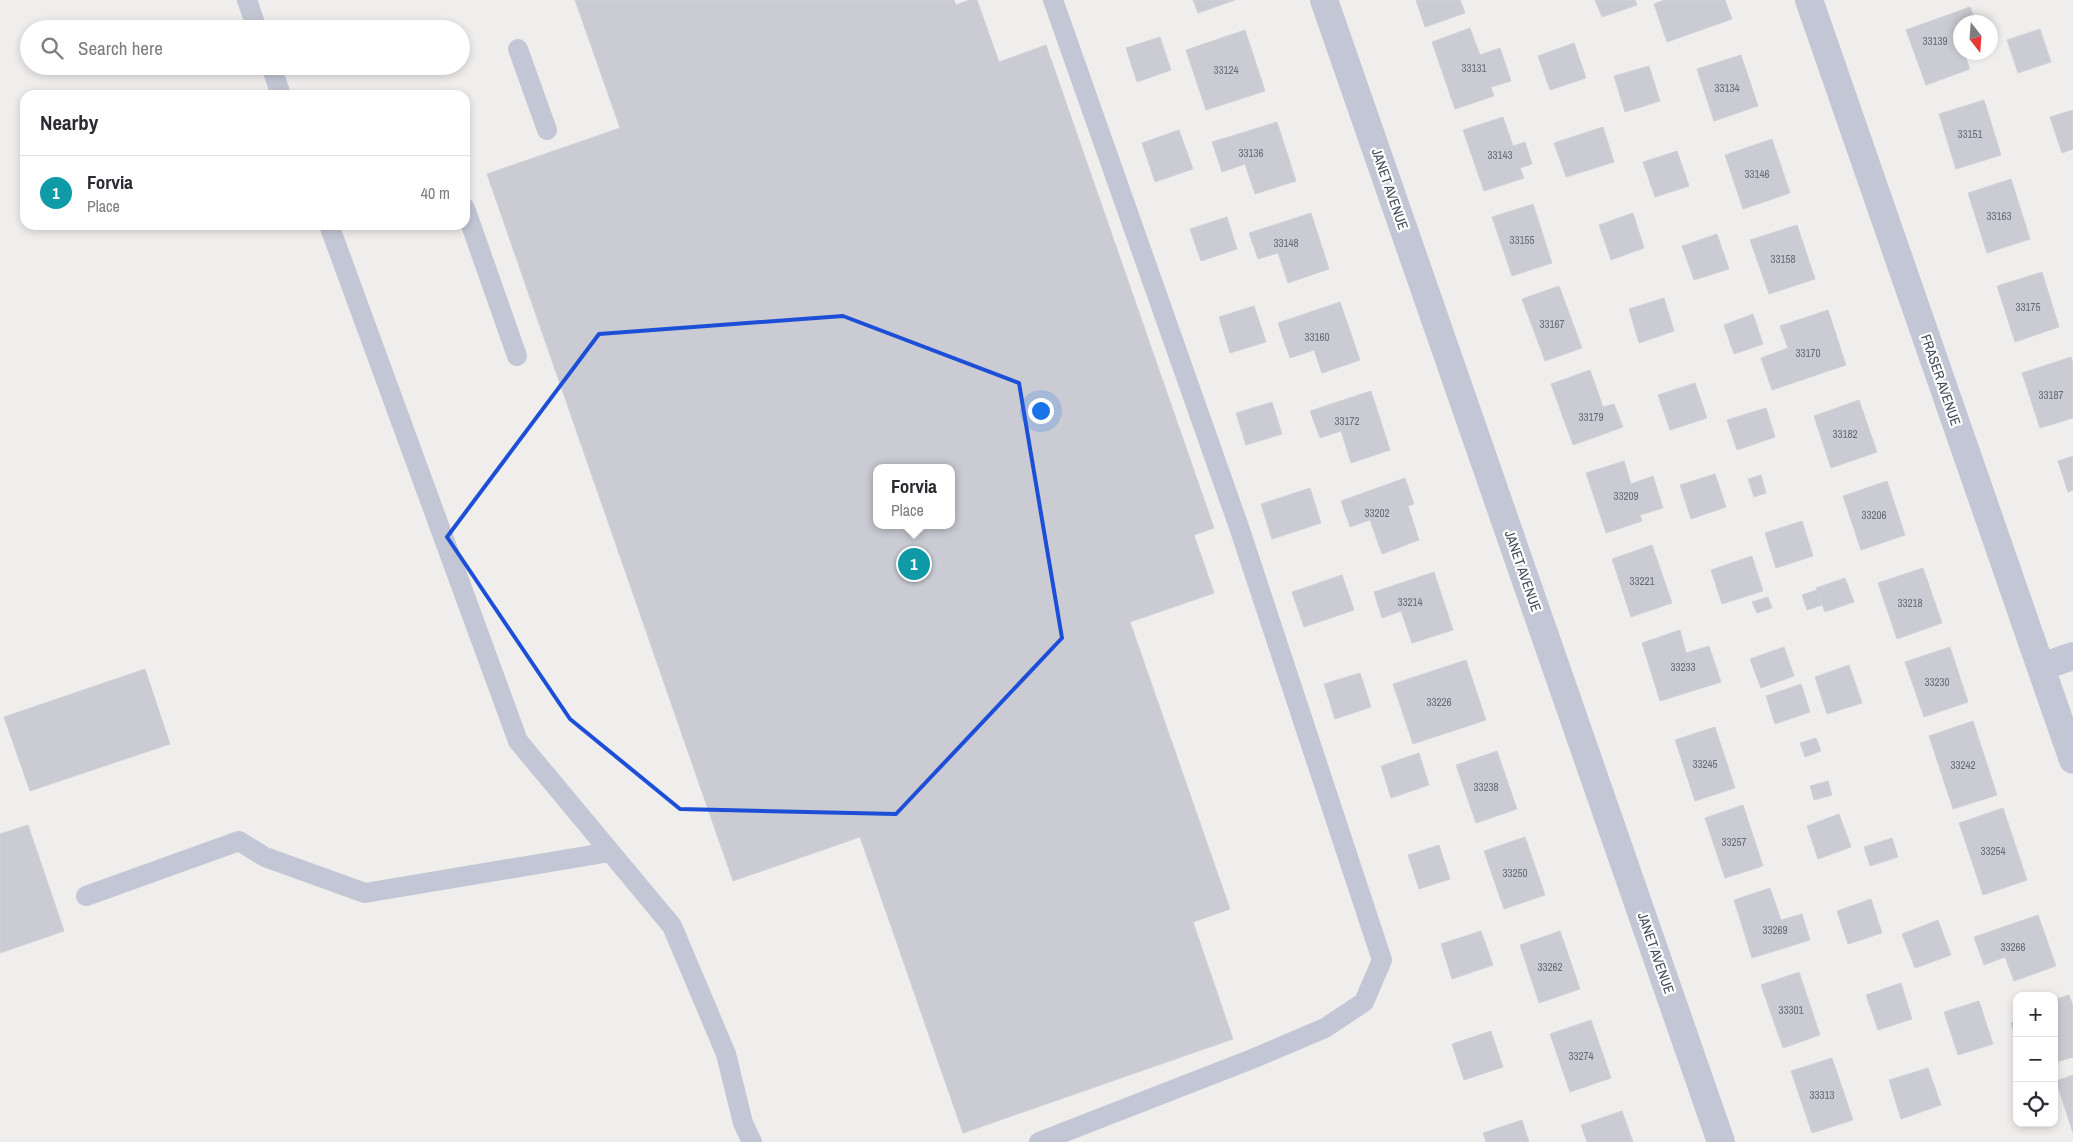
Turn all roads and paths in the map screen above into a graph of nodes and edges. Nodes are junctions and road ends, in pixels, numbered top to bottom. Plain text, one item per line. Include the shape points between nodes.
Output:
1 (247, 0) edge
2 (1053, 0) edge
3 (1324, 0) edge
4 (1809, 0) edge
5 (254, 20) edge
6 (518, 49) dead end
7 (274, 75) edge
8 (279, 90) edge
9 (547, 130) dead end
10 (470, 222) edge
11 (331, 230) edge
12 (517, 356) dead end
13 (2073, 656) edge
14 (2040, 667) junction
15 (2073, 760) edge
16 (610, 852) junction
17 (86, 896) dead end
18 (752, 1142) edge
19 (1039, 1142) edge
20 (1722, 1142) edge

1 - 5 lane
2 - 19 lane via 1239,528 1382,960 1364,1002 1325,1028
3 - 20 street, JANET AVENUE
4 - 14 street, FRASER AVENUE
6 - 9 lane
7 - 8 lane
10 - 12 lane
11 - 16 lane via 518,741
13 - 14 street
14 - 15 street, FRASER AVENUE
16 - 17 lane via 365,893 264,856 239,841
16 - 18 lane via 672,926 726,1054 743,1123

